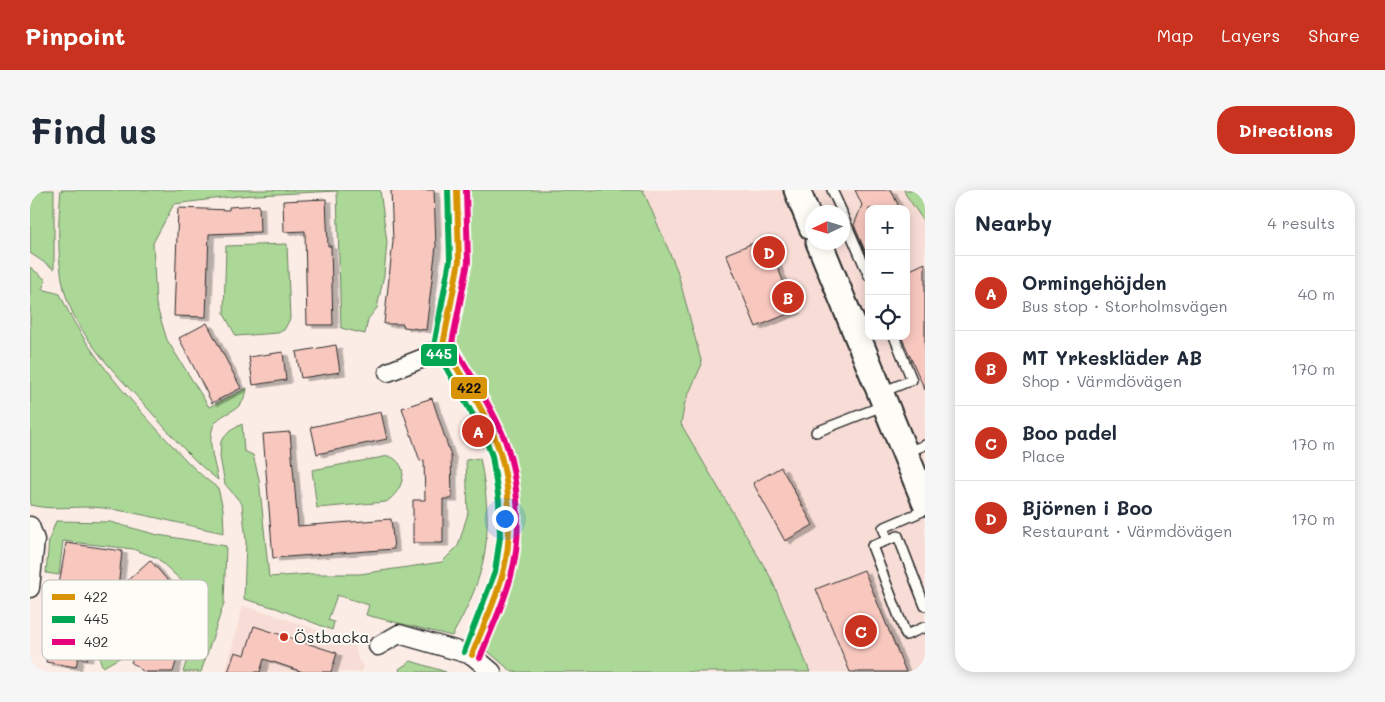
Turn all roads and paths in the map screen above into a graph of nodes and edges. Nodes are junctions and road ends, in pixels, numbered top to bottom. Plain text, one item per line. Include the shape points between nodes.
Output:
1 (457, 190) edge
2 (832, 190) edge
3 (799, 191) edge
4 (839, 205) edge
5 (805, 208) edge
6 (850, 232) edge
7 (822, 250) edge
8 (865, 267) edge
9 (896, 340) edge
10 (443, 345) junction
11 (388, 372) dead end
12 (883, 399) junction
13 (816, 432) dead end
14 (915, 449) edge
15 (925, 502) edge
16 (925, 510) edge
17 (30, 526) edge
18 (888, 540) junction
19 (30, 588) edge
20 (925, 606) edge
21 (925, 627) edge
22 (378, 646) dead end
23 (472, 655) junction
24 (492, 672) edge

1 - 10 street via 459,261
2 - 4 lane
3 - 5 main road
6 - 8 lane
7 - 12 main road
9 - 12 lane via 912,380
10 - 11 street via 426,357
10 - 23 street via 492,431 502,462 508,500 509,538 503,574
12 - 13 lane
12 - 14 main road
14 - 15 main road
16 - 18 lane via 883,528
17 - 19 street via 35,540
18 - 20 lane via 898,536
18 - 21 lane via 872,546 906,635
22 - 23 street via 399,634
23 - 24 street

